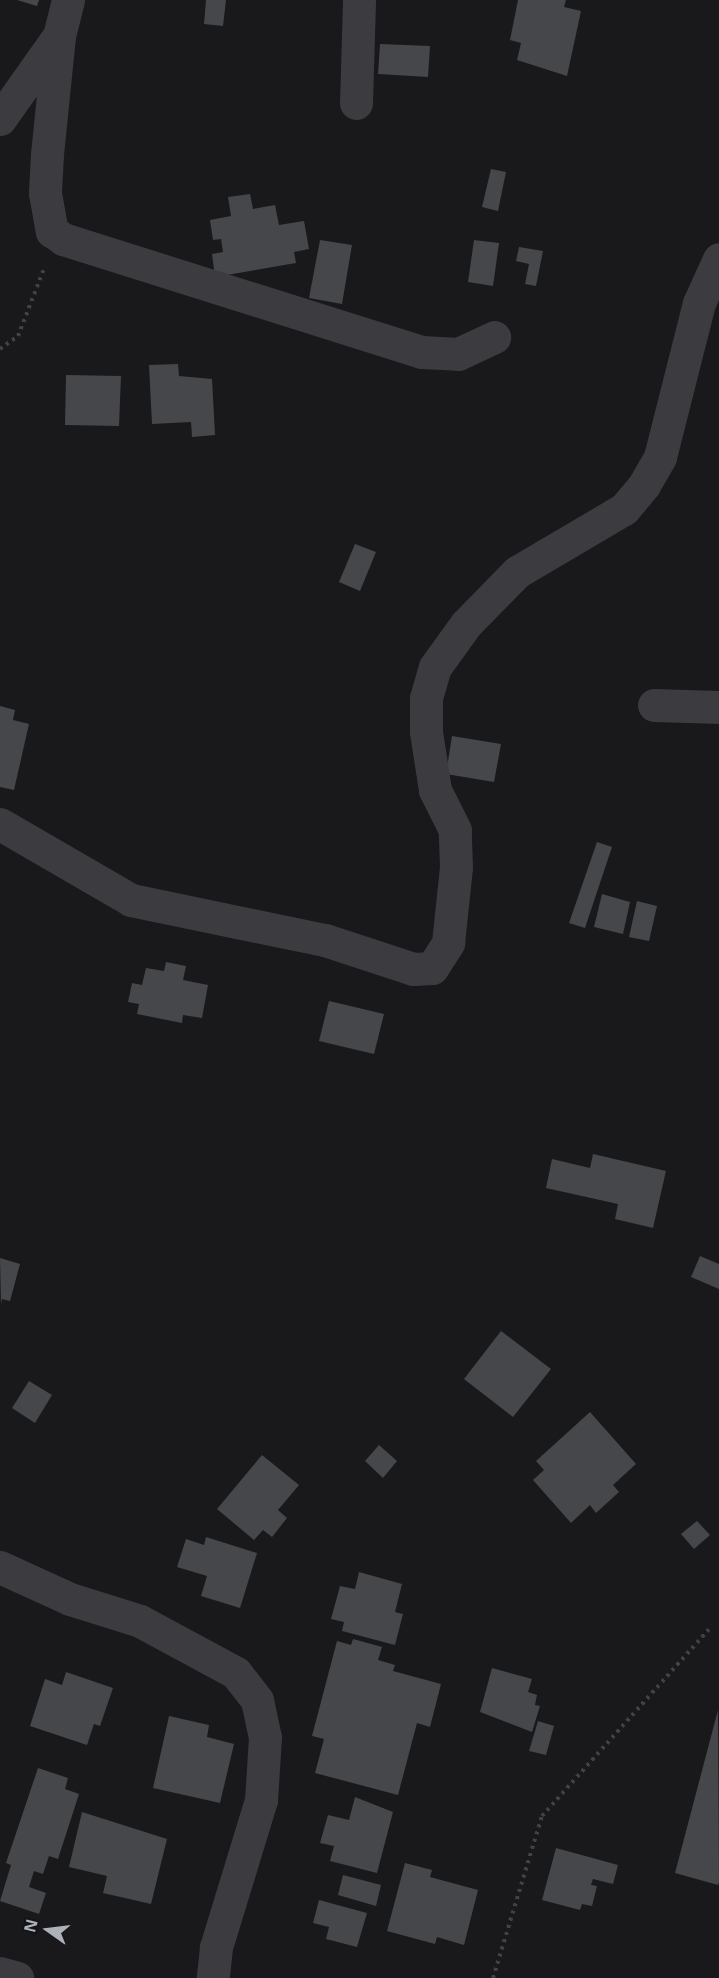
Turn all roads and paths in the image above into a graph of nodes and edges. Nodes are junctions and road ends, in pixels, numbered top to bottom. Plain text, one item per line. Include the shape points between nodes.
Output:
1 (68, 0) edge
2 (359, 0) edge
3 (59, 36) junction
4 (356, 103) dead end
5 (0, 119) edge
6 (52, 231) junction
7 (719, 259) edge
8 (494, 337) dead end
9 (0, 349) edge
10 (654, 705) dead end
11 (719, 707) edge
12 (0, 824) edge
13 (0, 1567) edge
14 (712, 1626) dead end
15 (0, 1973) edge
16 (17, 1978) edge
17 (213, 1978) edge
18 (492, 1978) edge

1 - 3 street
2 - 4 street
3 - 5 street
3 - 6 street via 46,183
6 - 8 street via 63,239 422,352 458,354
6 - 9 path via 34,305 18,336
7 - 12 street via 699,303 660,457 644,485 624,509 517,572 466,624 435,668 426,698 426,732 435,790 455,830 456,867 448,943 432,968 413,969 325,940 130,900
10 - 11 street
13 - 17 street via 70,1599 140,1621 236,1673 257,1700 266,1737 261,1800 216,1947
14 - 18 path via 542,1816
15 - 16 street

